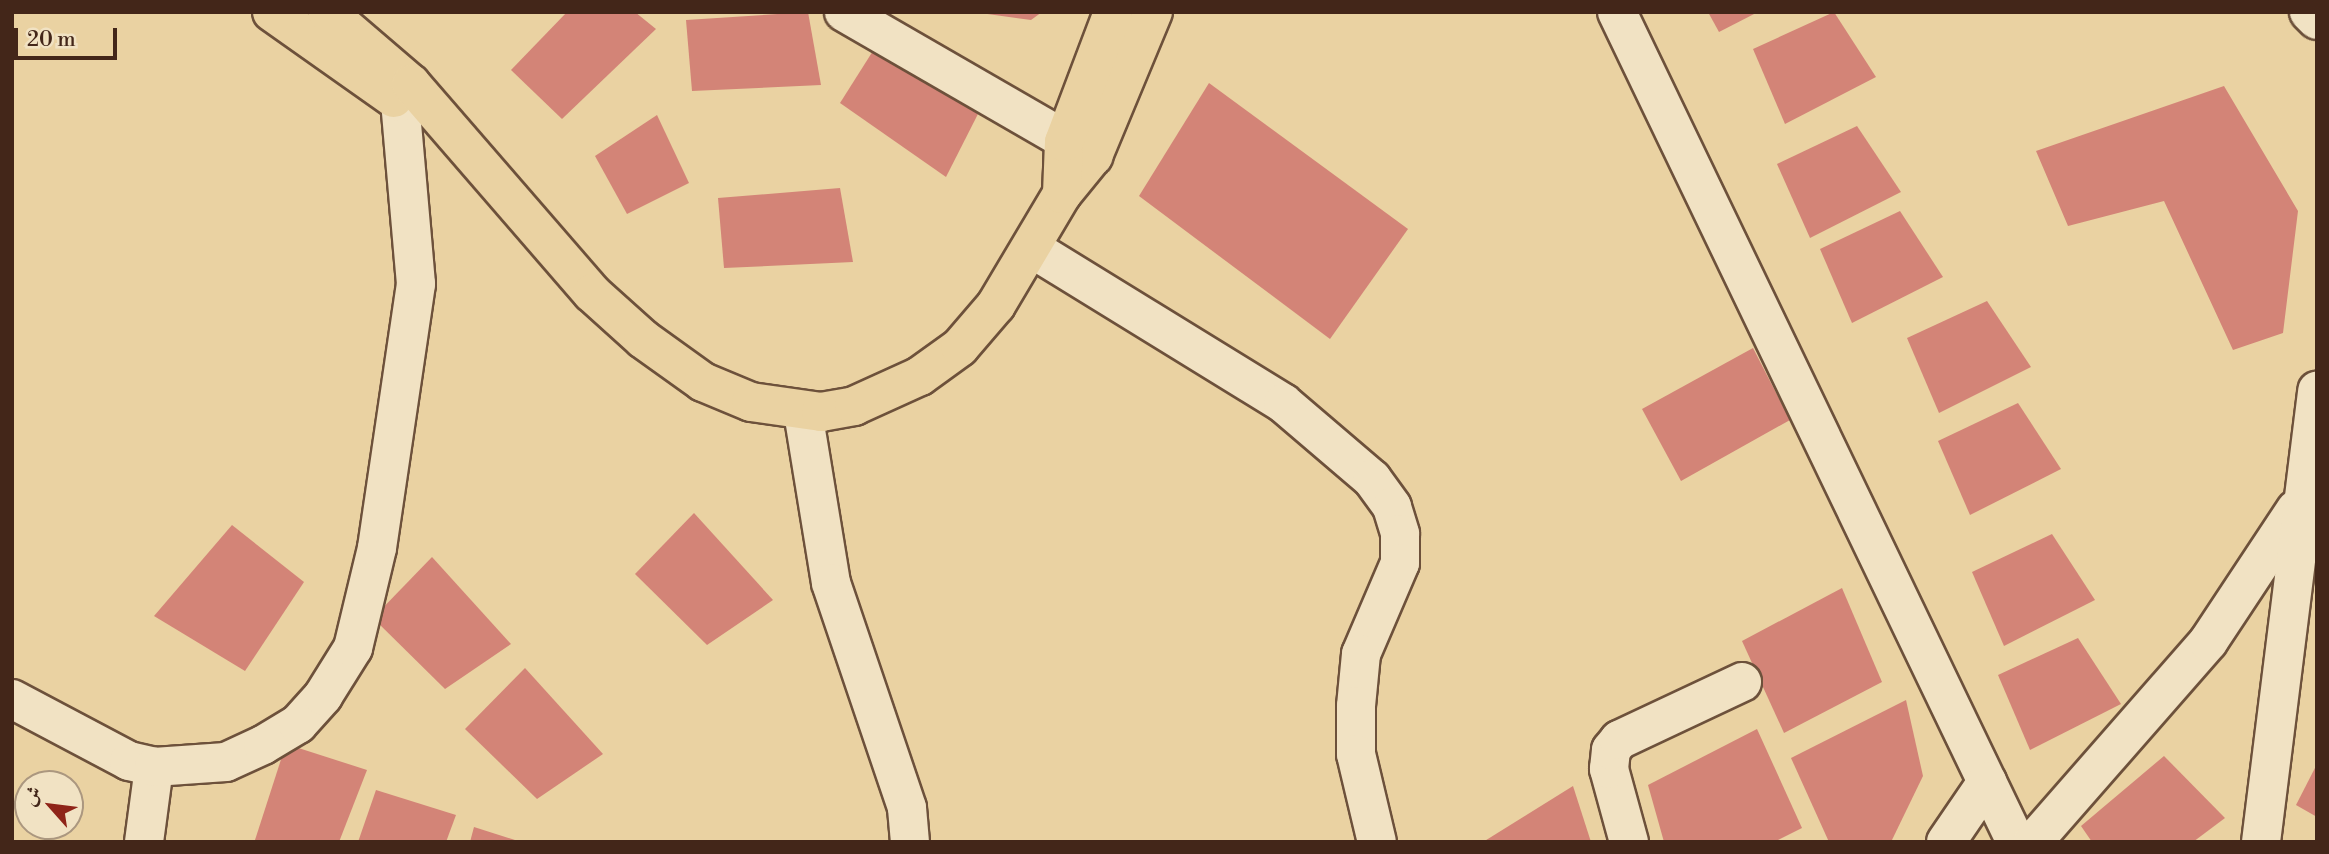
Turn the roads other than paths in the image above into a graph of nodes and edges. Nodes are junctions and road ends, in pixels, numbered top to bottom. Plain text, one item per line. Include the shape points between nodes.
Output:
1 (272, 12) edge
2 (327, 12) edge
3 (1113, 12) edge
4 (1153, 12) edge
5 (1617, 12) edge
6 (2309, 12) edge
7 (864, 17) edge
8 (2317, 20) edge
9 (406, 93) junction
10 (1079, 149) junction
11 (1031, 248) junction
12 (2317, 390) edge
13 (803, 412) junction
14 (2302, 500) junction
15 (1742, 682) dead end
16 (12, 699) edge
17 (154, 767) junction
18 (1987, 782) junction
19 (144, 842) edge
20 (910, 842) edge
21 (1377, 842) edge
22 (1629, 842) edge
23 (1946, 842) edge
24 (2016, 842) edge
25 (2033, 842) edge
26 (2261, 842) edge

1 - 9 main road
2 - 9 main road
3 - 10 main road
4 - 10 main road
5 - 18 street
6 - 8 street
7 - 10 street
9 - 13 main road via 438,120 592,293 643,339 704,382 751,402
9 - 17 street via 416,284 377,548 353,648 323,696 298,724 226,762
10 - 11 main road via 1062,194
11 - 13 main road via 996,305 960,346 920,376 853,406
11 - 21 street via 1283,403 1372,479 1392,507 1400,534 1400,563 1362,654 1356,705 1356,754
12 - 14 street
13 - 20 street via 831,583 907,808
14 - 25 street via 2208,642
14 - 26 street
15 - 22 street via 1619,740 1611,750 1609,769
16 - 17 street via 129,761
17 - 19 street
18 - 23 street
18 - 24 street

